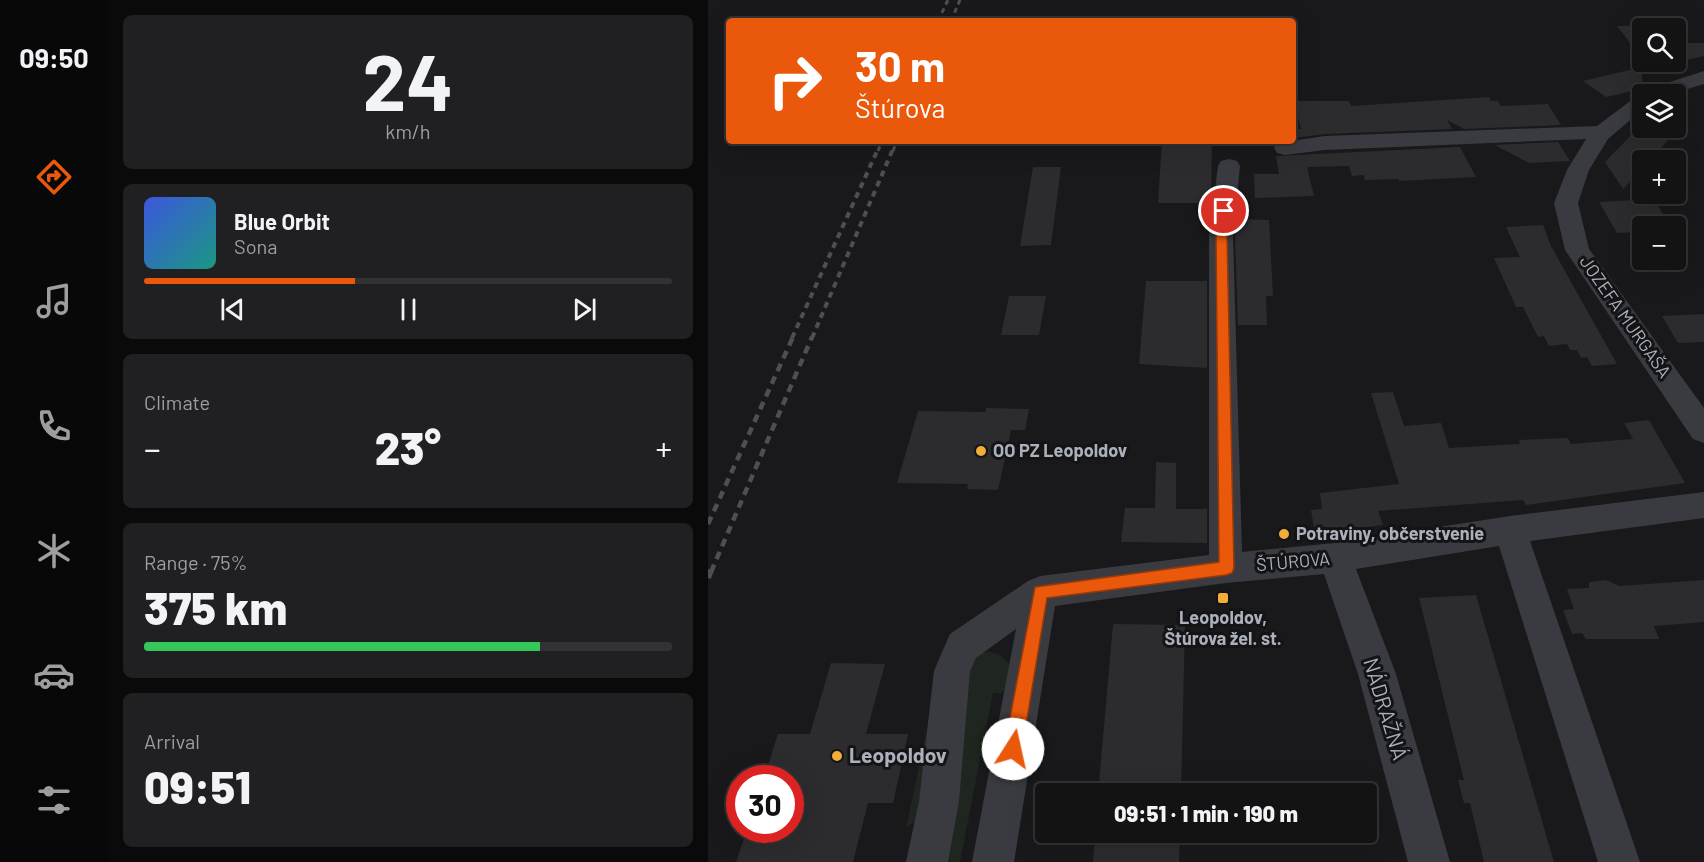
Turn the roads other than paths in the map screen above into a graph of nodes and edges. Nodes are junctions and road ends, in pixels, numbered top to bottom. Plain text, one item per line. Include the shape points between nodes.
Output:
1 (1704, 77) edge
2 (1683, 84) edge
3 (1632, 108) edge
4 (1602, 132) junction
5 (1285, 148) dead end
6 (1229, 166) dead end
7 (1704, 431) edge
8 (1704, 506) edge
9 (1510, 530) junction
10 (1335, 558) junction
11 (1226, 568) junction
12 (1040, 592) junction
13 (927, 862) edge
14 (993, 862) edge
15 (1429, 862) edge
16 (1618, 862) edge

1 - 2 street
3 - 4 street, JOZEFA MURGAŠA
4 - 5 street
4 - 7 street, JOZEFA MURGAŠA via 1578,170 1566,203 1577,250
6 - 11 street via 1221,236
8 - 9 street, ŠTÚROVA
9 - 10 street, ŠTÚROVA
9 - 16 street
10 - 11 street, ŠTÚROVA
10 - 15 street, NÁDRAŽNÁ via 1377,674
11 - 12 street, ŠTÚROVA
12 - 13 street via 963,646 952,671 939,801
12 - 14 street

